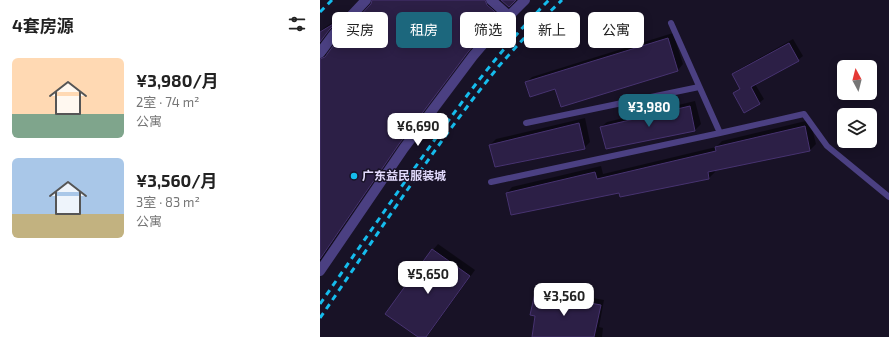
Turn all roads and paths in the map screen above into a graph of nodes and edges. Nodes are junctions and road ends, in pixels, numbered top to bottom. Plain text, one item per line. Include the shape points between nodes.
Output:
1 (366, 0) edge
2 (491, 0) edge
3 (525, 0) edge
4 (504, 12) edge
5 (513, 12) edge
6 (672, 23) dead end
7 (480, 48) edge
8 (320, 53) edge
9 (699, 87) junction
10 (526, 123) dead end
11 (720, 133) junction
12 (491, 182) dead end
13 (889, 197) edge
14 (320, 271) edge

1 - 8 street via 338,29
2 - 4 street
3 - 5 street
6 - 9 lane
7 - 14 street via 404,148
9 - 10 lane
9 - 11 lane
11 - 12 lane
11 - 13 lane via 804,114 827,146

